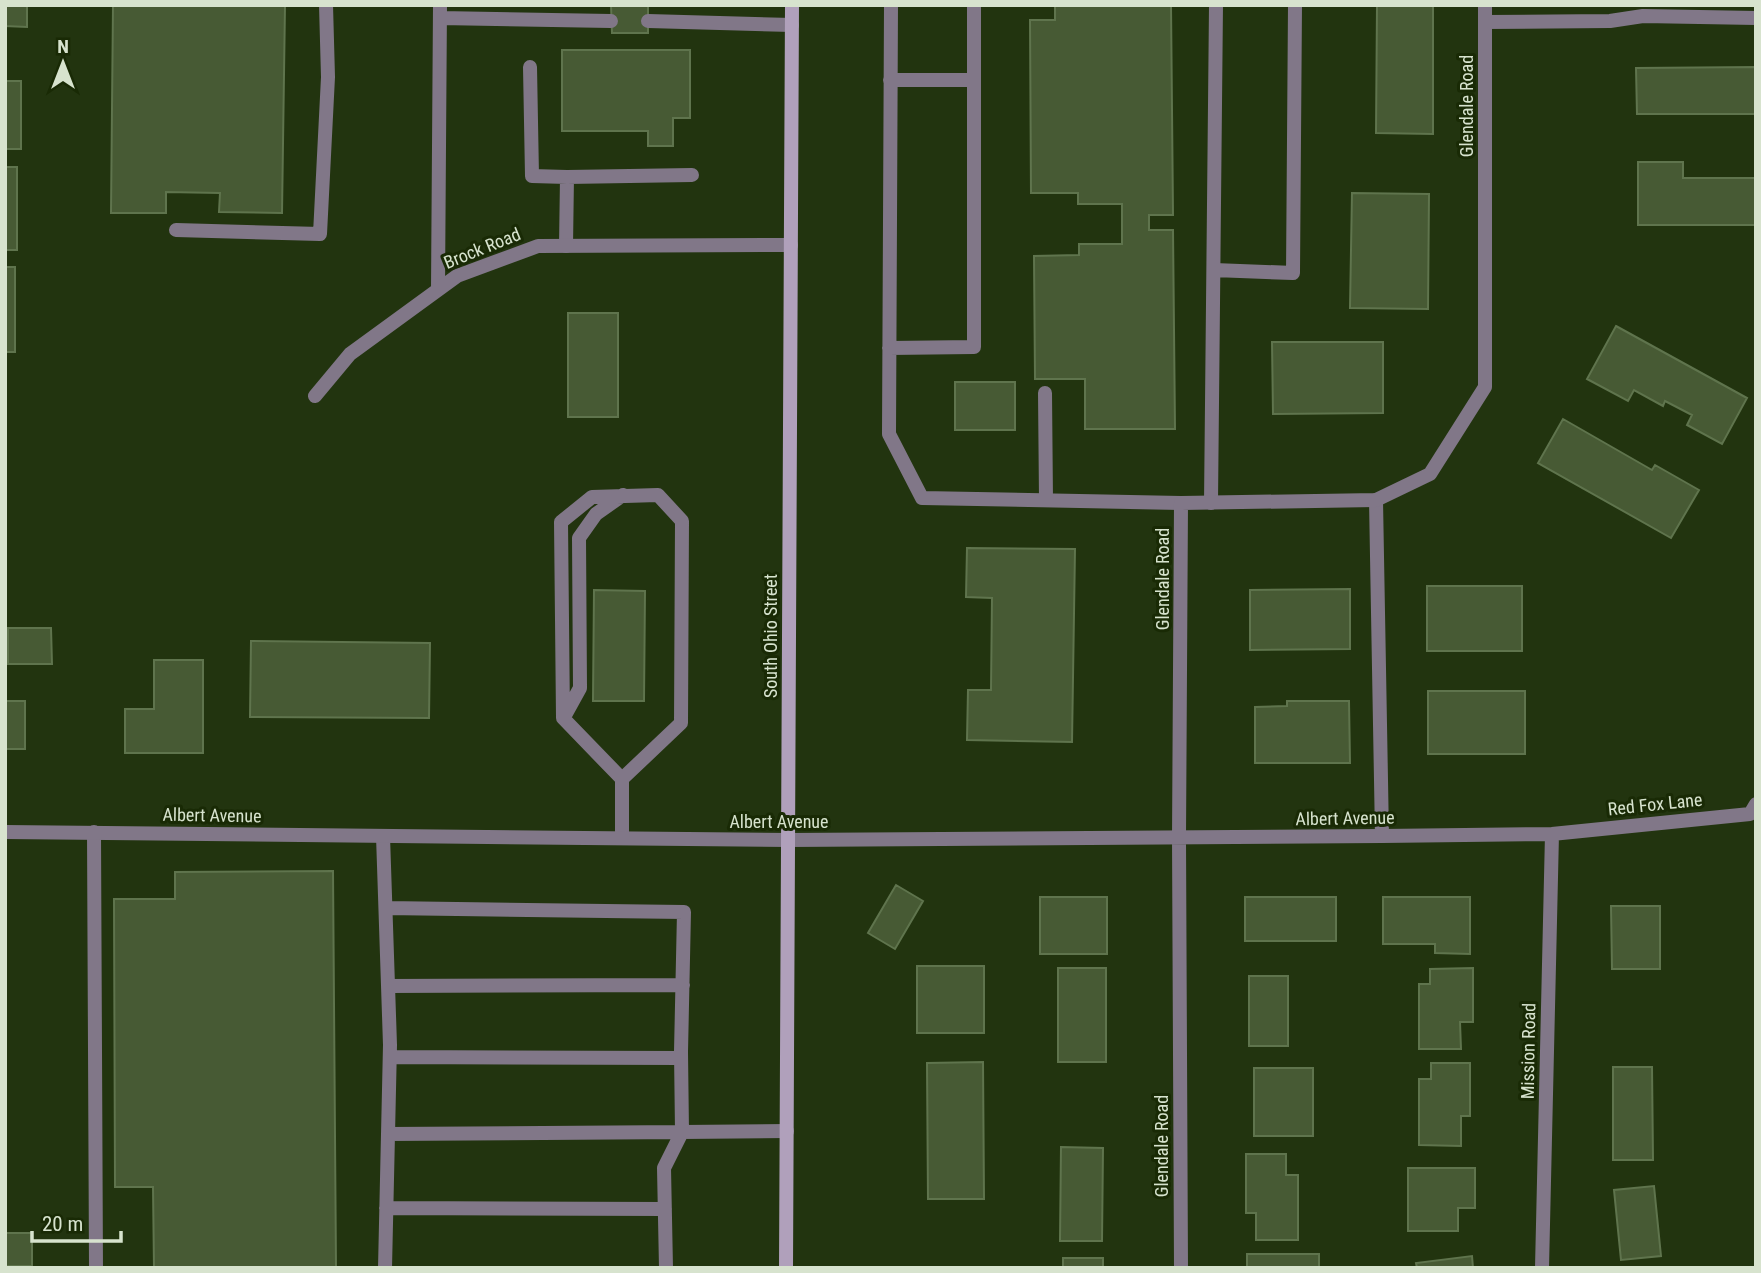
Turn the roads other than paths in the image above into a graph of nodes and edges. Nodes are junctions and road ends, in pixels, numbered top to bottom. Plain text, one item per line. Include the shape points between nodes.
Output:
1 (326, 5) edge
2 (792, 5) edge
3 (891, 5) edge
4 (974, 5) edge
5 (1216, 5) edge
6 (1295, 5) edge
7 (1485, 5) edge
8 (440, 12) edge
9 (1756, 18) edge
10 (611, 21) dead end
11 (648, 21) dead end
12 (1485, 22) junction
13 (792, 25) junction
14 (530, 67) dead end
15 (890, 80) junction
16 (974, 80) junction
17 (692, 174) dead end
18 (567, 177) junction
19 (176, 230) dead end
20 (566, 246) junction
21 (791, 246) junction
22 (1214, 270) junction
23 (438, 289) junction
24 (889, 348) junction
25 (1045, 393) dead end
26 (315, 396) dead end
27 (625, 494) junction
28 (1046, 500) junction
29 (1376, 500) junction
30 (1181, 503) junction
31 (1211, 503) junction
32 (563, 718) junction
33 (622, 779) junction
34 (1756, 804) edge
35 (5, 832) edge
36 (94, 832) junction
37 (1552, 834) junction
38 (383, 836) junction
39 (1382, 836) junction
40 (621, 838) junction
41 (1179, 838) junction
42 (789, 840) junction
43 (386, 908) junction
44 (683, 985) junction
45 (388, 986) junction
46 (390, 1057) junction
47 (681, 1058) junction
48 (787, 1131) junction
49 (682, 1132) junction
50 (388, 1134) junction
51 (386, 1208) junction
52 (665, 1209) junction
53 (96, 1268) edge
54 (386, 1268) edge
55 (666, 1268) edge
56 (786, 1268) edge
57 (1181, 1268) edge
58 (1542, 1268) edge

1 - 19 street via 328,76 320,234
2 - 13 main road, South Ohio Street
3 - 15 street
4 - 16 street
5 - 22 street
6 - 22 street via 1293,272
7 - 12 street, Glendale Road
8 - 10 street
8 - 23 street
9 - 12 street via 1643,16 1610,21
11 - 13 street
12 - 29 street, Glendale Road via 1485,387 1430,474
13 - 21 main road, South Ohio Street
14 - 18 street via 533,176
15 - 16 street
15 - 24 street
16 - 24 street via 974,347
17 - 18 street
18 - 20 street
20 - 21 street, Brock Road
20 - 23 street, Brock Road via 538,246 457,275
21 - 42 main road, South Ohio Street
22 - 31 street
23 - 26 street, Brock Road via 350,354
24 - 28 street via 889,434 922,498
25 - 28 street
27 - 32 street via 596,514 579,538 580,688
27 - 32 street via 592,497 561,522
27 - 33 street via 658,495 682,521 681,723
28 - 30 street
29 - 31 street, Glendale Road
29 - 39 street
30 - 31 street, Glendale Road
30 - 41 street, Glendale Road
32 - 33 street
33 - 40 street
34 - 37 street, Red Fox Lane via 1751,814
35 - 36 street, Albert Avenue
36 - 38 street, Albert Avenue
36 - 53 street
37 - 39 street, Albert Avenue
37 - 58 street, Mission Road
38 - 40 street, Albert Avenue
38 - 43 street
39 - 41 street, Albert Avenue
40 - 42 street, Albert Avenue
41 - 42 street, Albert Avenue
41 - 57 street, Glendale Road
42 - 48 main road, South Ohio Street
43 - 44 street via 684,912
43 - 45 street
44 - 45 street
44 - 47 street
45 - 46 street
46 - 47 street
46 - 50 street
47 - 49 street
48 - 49 street
48 - 56 main road, South Ohio Street
49 - 50 street
49 - 52 street via 663,1168
50 - 51 street
51 - 52 street
51 - 54 street
52 - 55 street

